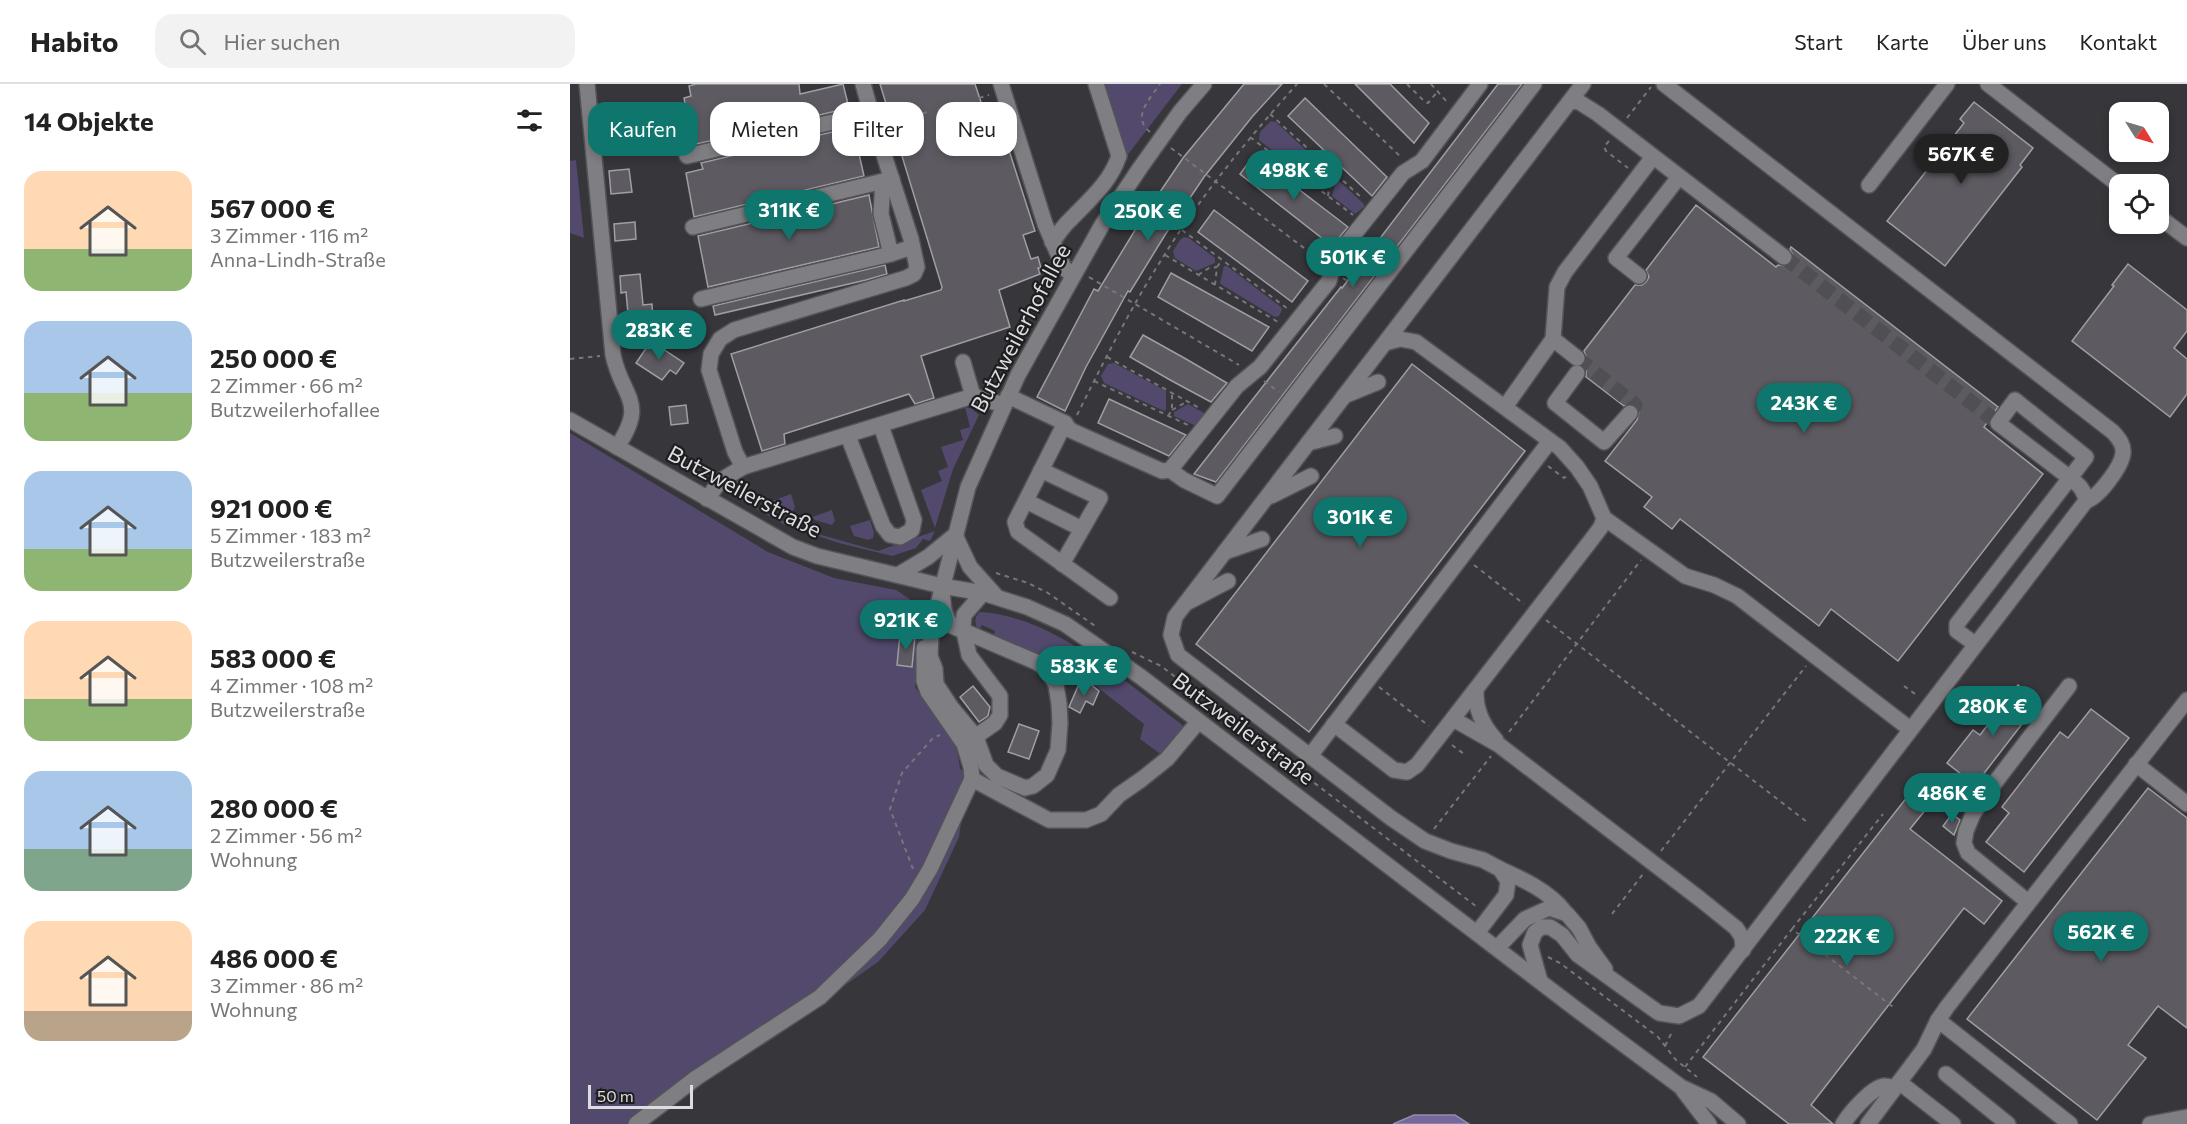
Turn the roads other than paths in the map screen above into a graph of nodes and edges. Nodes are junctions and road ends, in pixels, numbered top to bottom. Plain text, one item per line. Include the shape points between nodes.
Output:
1 (587, 84) edge
2 (863, 84) edge
3 (1001, 84) edge
4 (1096, 84) edge
5 (1204, 84) edge
6 (1480, 84) edge
7 (1534, 84) edge
8 (1584, 84) edge
9 (1664, 84) edge
10 (1947, 84) edge
11 (1988, 84) edge
12 (1570, 101) junction
13 (868, 102) edge
14 (832, 128) edge
15 (698, 154) edge
16 (882, 156) edge
17 (1653, 157) junction
18 (1679, 177) junction
19 (2109, 178) edge
20 (888, 180) junction
21 (1869, 185) dead end
22 (2169, 224) edge
23 (693, 227) dead end
24 (2187, 238) edge
25 (1052, 242) junction
26 (912, 247) junction
27 (891, 254) junction
28 (1784, 257) tunnel mouth
29 (1074, 272) junction
30 (1639, 276) dead end
31 (1419, 298) junction
32 (701, 299) dead end
33 (1554, 339) junction
34 (1416, 342) junction
35 (1384, 343) junction
36 (963, 362) dead end
37 (1378, 382) dead end
38 (973, 396) junction
39 (1344, 396) junction
40 (1006, 400) junction
41 (1505, 407) junction
42 (1630, 413) dead end
43 (570, 420) edge
44 (881, 426) junction
45 (1067, 426) junction
46 (848, 436) junction
47 (1335, 436) dead end
48 (1550, 441) junction
49 (1308, 444) junction
50 (617, 447) junction
51 (743, 467) junction
52 (1041, 470) junction
53 (1170, 470) junction
54 (1311, 476) dead end
55 (2070, 478) junction
56 (1266, 498) junction
57 (707, 499) junction
58 (1026, 501) junction
59 (2086, 501) junction
60 (1604, 518) junction
61 (1082, 529) junction
62 (955, 535) junction
63 (1262, 538) dead end
64 (1225, 552) junction
65 (1062, 564) junction
66 (898, 575) junction
67 (1228, 581) dead end
68 (942, 586) junction
69 (990, 595) junction
70 (1110, 598) dead end
71 (1186, 603) junction
72 (946, 620) junction
73 (931, 632) junction
74 (965, 633) junction
75 (1975, 644) junction
76 (2069, 686) dead end
77 (1476, 690) junction
78 (2187, 700) edge
79 (1453, 719) junction
80 (956, 722) junction
81 (1198, 722) junction
82 (1334, 724) junction
83 (1910, 729) junction
84 (970, 741) junction
85 (1500, 745) junction
86 (1310, 756) junction
87 (2136, 764) junction
88 (972, 779) junction
89 (2187, 804) edge
90 (1500, 868) junction
91 (2028, 902) junction
92 (1567, 914) junction
93 (1478, 933) junction
94 (1497, 948) junction
95 (1743, 950) junction
96 (1611, 978) junction
97 (1540, 981) junction
98 (1938, 1020) junction
99 (1946, 1074) dead end
100 (1896, 1085) junction
101 (1681, 1087) junction
102 (2187, 1117) edge
103 (636, 1124) edge
104 (1708, 1124) edge
105 (1738, 1124) edge
106 (1843, 1124) edge
107 (1850, 1124) edge
108 (1868, 1124) edge
109 (1878, 1124) edge
110 (1953, 1124) edge
111 (2008, 1124) edge
112 (2070, 1124) edge
113 (2150, 1124) edge

1 - 50 street via 613,355 632,405 632,420
2 - 13 street
3 - 25 street
4 - 25 street via 1119,156 1097,194
5 - 29 street, Butzweilerhofallee via 1160,139
6 - 53 street via 1422,161 1403,173 1336,257 1329,281 1290,331 1260,368 1237,386
7 - 53 street via 1216,496
8 - 12 street
9 - 59 street via 2113,432 2123,453 2118,467 2093,499
10 - 21 street
11 - 19 street
12 - 17 street via 1598,114
12 - 31 street
14 - 15 street
16 - 20 street
17 - 18 street
17 - 33 street via 1565,272 1557,287
18 - 28 street
18 - 30 street via 1617,258
20 - 23 street
20 - 26 street
20 - 27 street via 881,214
22 - 24 street
25 - 29 street via 1064,268
26 - 27 street
26 - 51 street via 917,267 906,278 734,330 720,339 711,354 709,370
27 - 32 street
29 - 40 street, Butzweilerhofallee
31 - 34 street via 1411,322
31 - 35 street
33 - 41 street
33 - 42 street via 1577,365 1555,403 1604,441
34 - 35 street via 1400,339
34 - 41 street
35 - 39 street
36 - 38 street
37 - 39 street
38 - 40 street
38 - 44 street
39 - 49 street
40 - 45 street
40 - 62 street, Butzweilerhofallee via 968,487
41 - 48 street
43 - 50 street, Butzweilerstraße
44 - 46 street
44 - 46 street via 914,520 912,530 900,537 890,535 883,526
45 - 52 street
45 - 53 street via 1162,471
46 - 51 street
47 - 49 street
48 - 60 street via 1577,467
48 - 82 street
49 - 56 street
50 - 57 street, Butzweilerstraße
51 - 57 street via 720,481
52 - 58 street
52 - 61 street via 1100,498
54 - 56 street
55 - 55 street via 1998,423 2015,400 2086,457
55 - 59 street via 2085,492
55 - 75 street via 1957,624 1957,631
56 - 64 street
57 - 66 street, Butzweilerstraße via 793,547
58 - 61 street
58 - 65 street via 1015,522 1018,532
59 - 75 street
60 - 77 street
60 - 83 street via 1684,576 1737,596
61 - 65 street
62 - 66 street
62 - 68 street, Butzweilerhofallee
62 - 69 street via 970,567
63 - 64 street
64 - 71 street
65 - 70 street
66 - 68 street, Butzweilerstraße
67 - 71 street
68 - 69 street, Butzweilerstraße
68 - 72 street
68 - 73 street, Butzweilerhofallee
69 - 74 street via 964,615
69 - 81 street, Butzweilerstraße via 1065,624
71 - 86 street via 1175,617 1171,635 1178,655
72 - 73 street
72 - 74 street
73 - 80 street via 930,656 936,684
73 - 80 street, Butzweilerhofallee via 925,643 924,681 928,692
74 - 84 street via 969,655 1000,696 1001,705 995,723
74 - 84 street via 1046,668 1056,685 1060,723 1058,750 1047,775 1025,788 997,776
75 - 83 street
76 - 91 street via 1987,793 1966,831 1964,843 1968,853
77 - 79 street
77 - 85 street via 1477,706 1486,729
78 - 87 street
79 - 82 street via 1407,772 1394,770
79 - 85 street
80 - 84 street
81 - 88 street via 1167,759 1119,795 1101,814 1086,820 1048,820
81 - 93 street, Butzweilerstraße
82 - 86 street
83 - 95 street
84 - 88 street
85 - 95 street via 1736,928
86 - 90 street via 1425,841
87 - 89 street
87 - 91 street
88 - 103 street via 930,869 880,939 820,997 696,1078
90 - 92 street via 1527,881
90 - 93 street via 1508,881 1506,896
91 - 98 street
92 - 94 street via 1549,908 1525,919
92 - 96 street
93 - 94 street, Butzweilerstraße
94 - 97 street, Butzweilerstraße
95 - 96 street via 1699,1006 1679,1017 1659,1013
96 - 97 street via 1578,955 1562,935 1542,927 1535,932 1530,945
97 - 101 street, Butzweilerstraße
98 - 100 street via 1924,1049
98 - 112 street
99 - 111 street
100 - 106 street via 1873,1091
100 - 107 street via 1877,1096
100 - 108 street
100 - 109 street
100 - 110 street
101 - 104 street, Butzweilerstraße
101 - 105 street, Butzweilerstraße via 1711,1101
102 - 113 street

